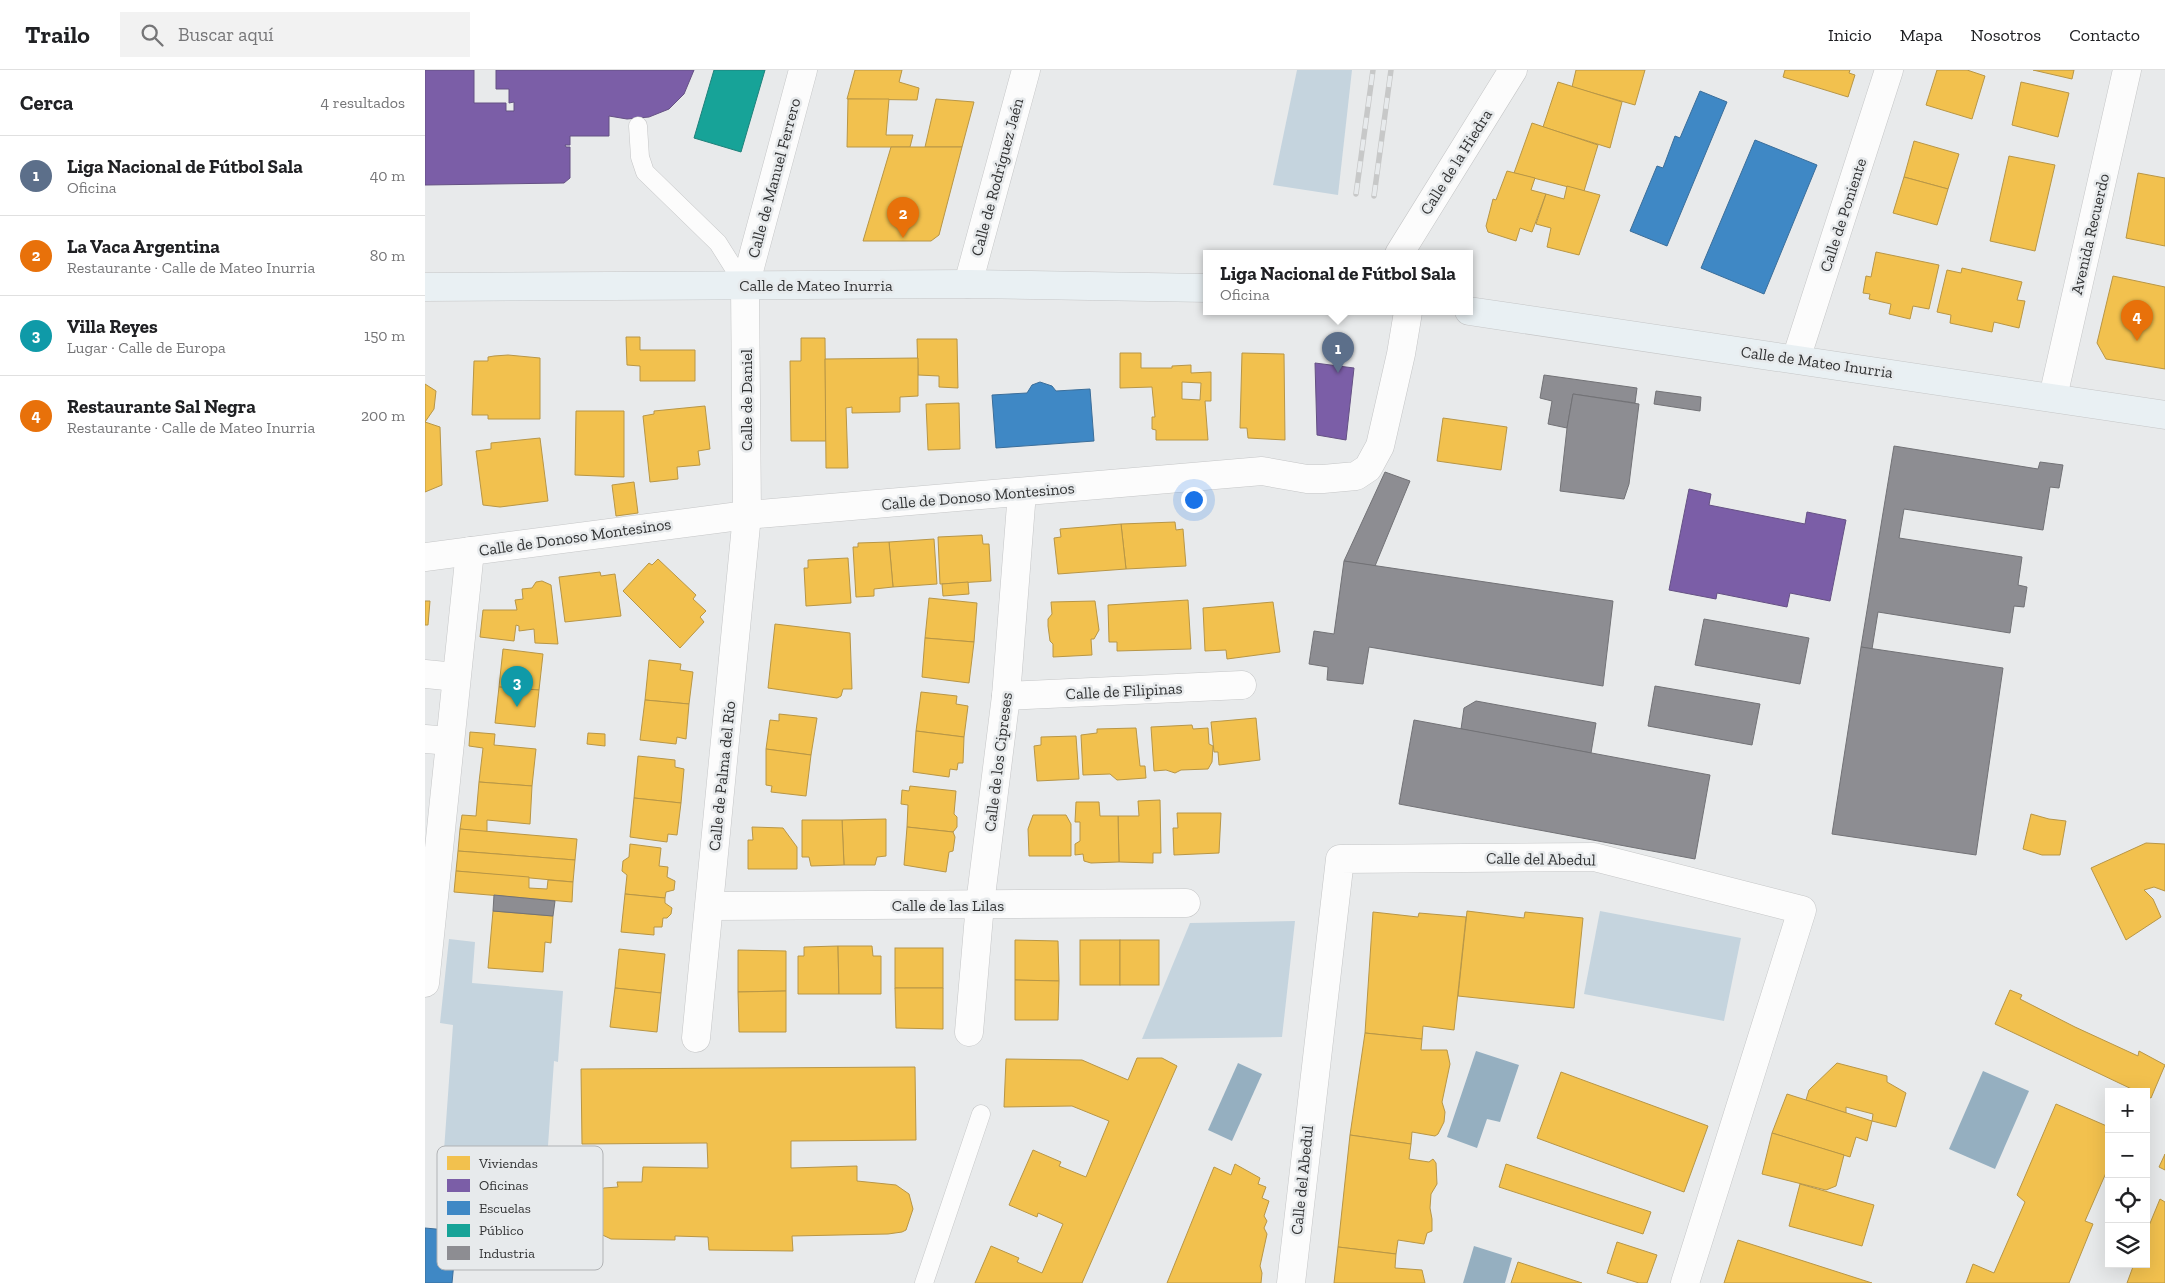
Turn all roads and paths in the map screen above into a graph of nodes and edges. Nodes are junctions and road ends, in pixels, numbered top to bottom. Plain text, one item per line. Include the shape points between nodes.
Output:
1 (803, 70) edge
2 (1026, 70) edge
3 (1513, 70) edge
4 (1889, 70) edge
5 (2127, 70) edge
6 (638, 126) dead end
7 (1401, 250) edge
8 (968, 284) junction
9 (745, 286) junction
10 (425, 287) edge
11 (1203, 288) edge
12 (1473, 312) edge
13 (1407, 315) edge
14 (1796, 359) junction
15 (2053, 397) junction
16 (2165, 415) edge
17 (1022, 492) junction
18 (747, 515) junction
19 (470, 551) junction
20 (425, 557) edge
21 (425, 674) edge
22 (456, 677) junction
23 (1242, 685) dead end
24 (1006, 696) junction
25 (437, 740) edge
26 (1186, 903) dead end
27 (980, 904) junction
28 (709, 906) junction
29 (425, 984) edge
30 (969, 1032) dead end
31 (696, 1038) dead end
32 (981, 1114) dead end
33 (924, 1283) edge
34 (1291, 1283) edge
35 (1685, 1283) edge

1 - 9 street, Calle de Manuel Ferrero
2 - 8 street, Calle de Rodríguez Jaén
3 - 7 street, Calle de la Hiedra
4 - 14 street, Calle de Poniente
5 - 15 street, Avenida Recuerdo
6 - 9 lane via 640,157 645,172 718,243
8 - 9 main road, Calle de Mateo Inurria
8 - 11 main road, Calle de Mateo Inurria
9 - 10 main road, Calle de Mateo Inurria
9 - 18 street, Calle de Daniel
12 - 14 main road, Calle de Mateo Inurria
13 - 17 street, Calle de Donoso Montesinos via 1380,446 1373,461 1356,476 1307,479 1262,471
14 - 15 main road, Calle de Mateo Inurria
15 - 16 main road, Calle de Mateo Inurria
17 - 18 street, Calle de Donoso Montesinos
17 - 24 street, Calle de los Cipreses
18 - 19 street, Calle de Donoso Montesinos
18 - 28 street, Calle de Palma del Río
19 - 20 street, Calle de Donoso Montesinos
19 - 22 street
21 - 22 street
22 - 25 street
23 - 24 street, Calle de Filipinas
24 - 27 street, Calle de los Cipreses
25 - 29 street via 441,823
26 - 27 street, Calle de las Lilas
27 - 28 street, Calle de las Lilas
27 - 30 street, Calle de los Cipreses
28 - 31 street, Calle de Palma del Río
32 - 33 lane
34 - 35 street, Calle del Abedul via 1340,859 1594,858 1802,910

